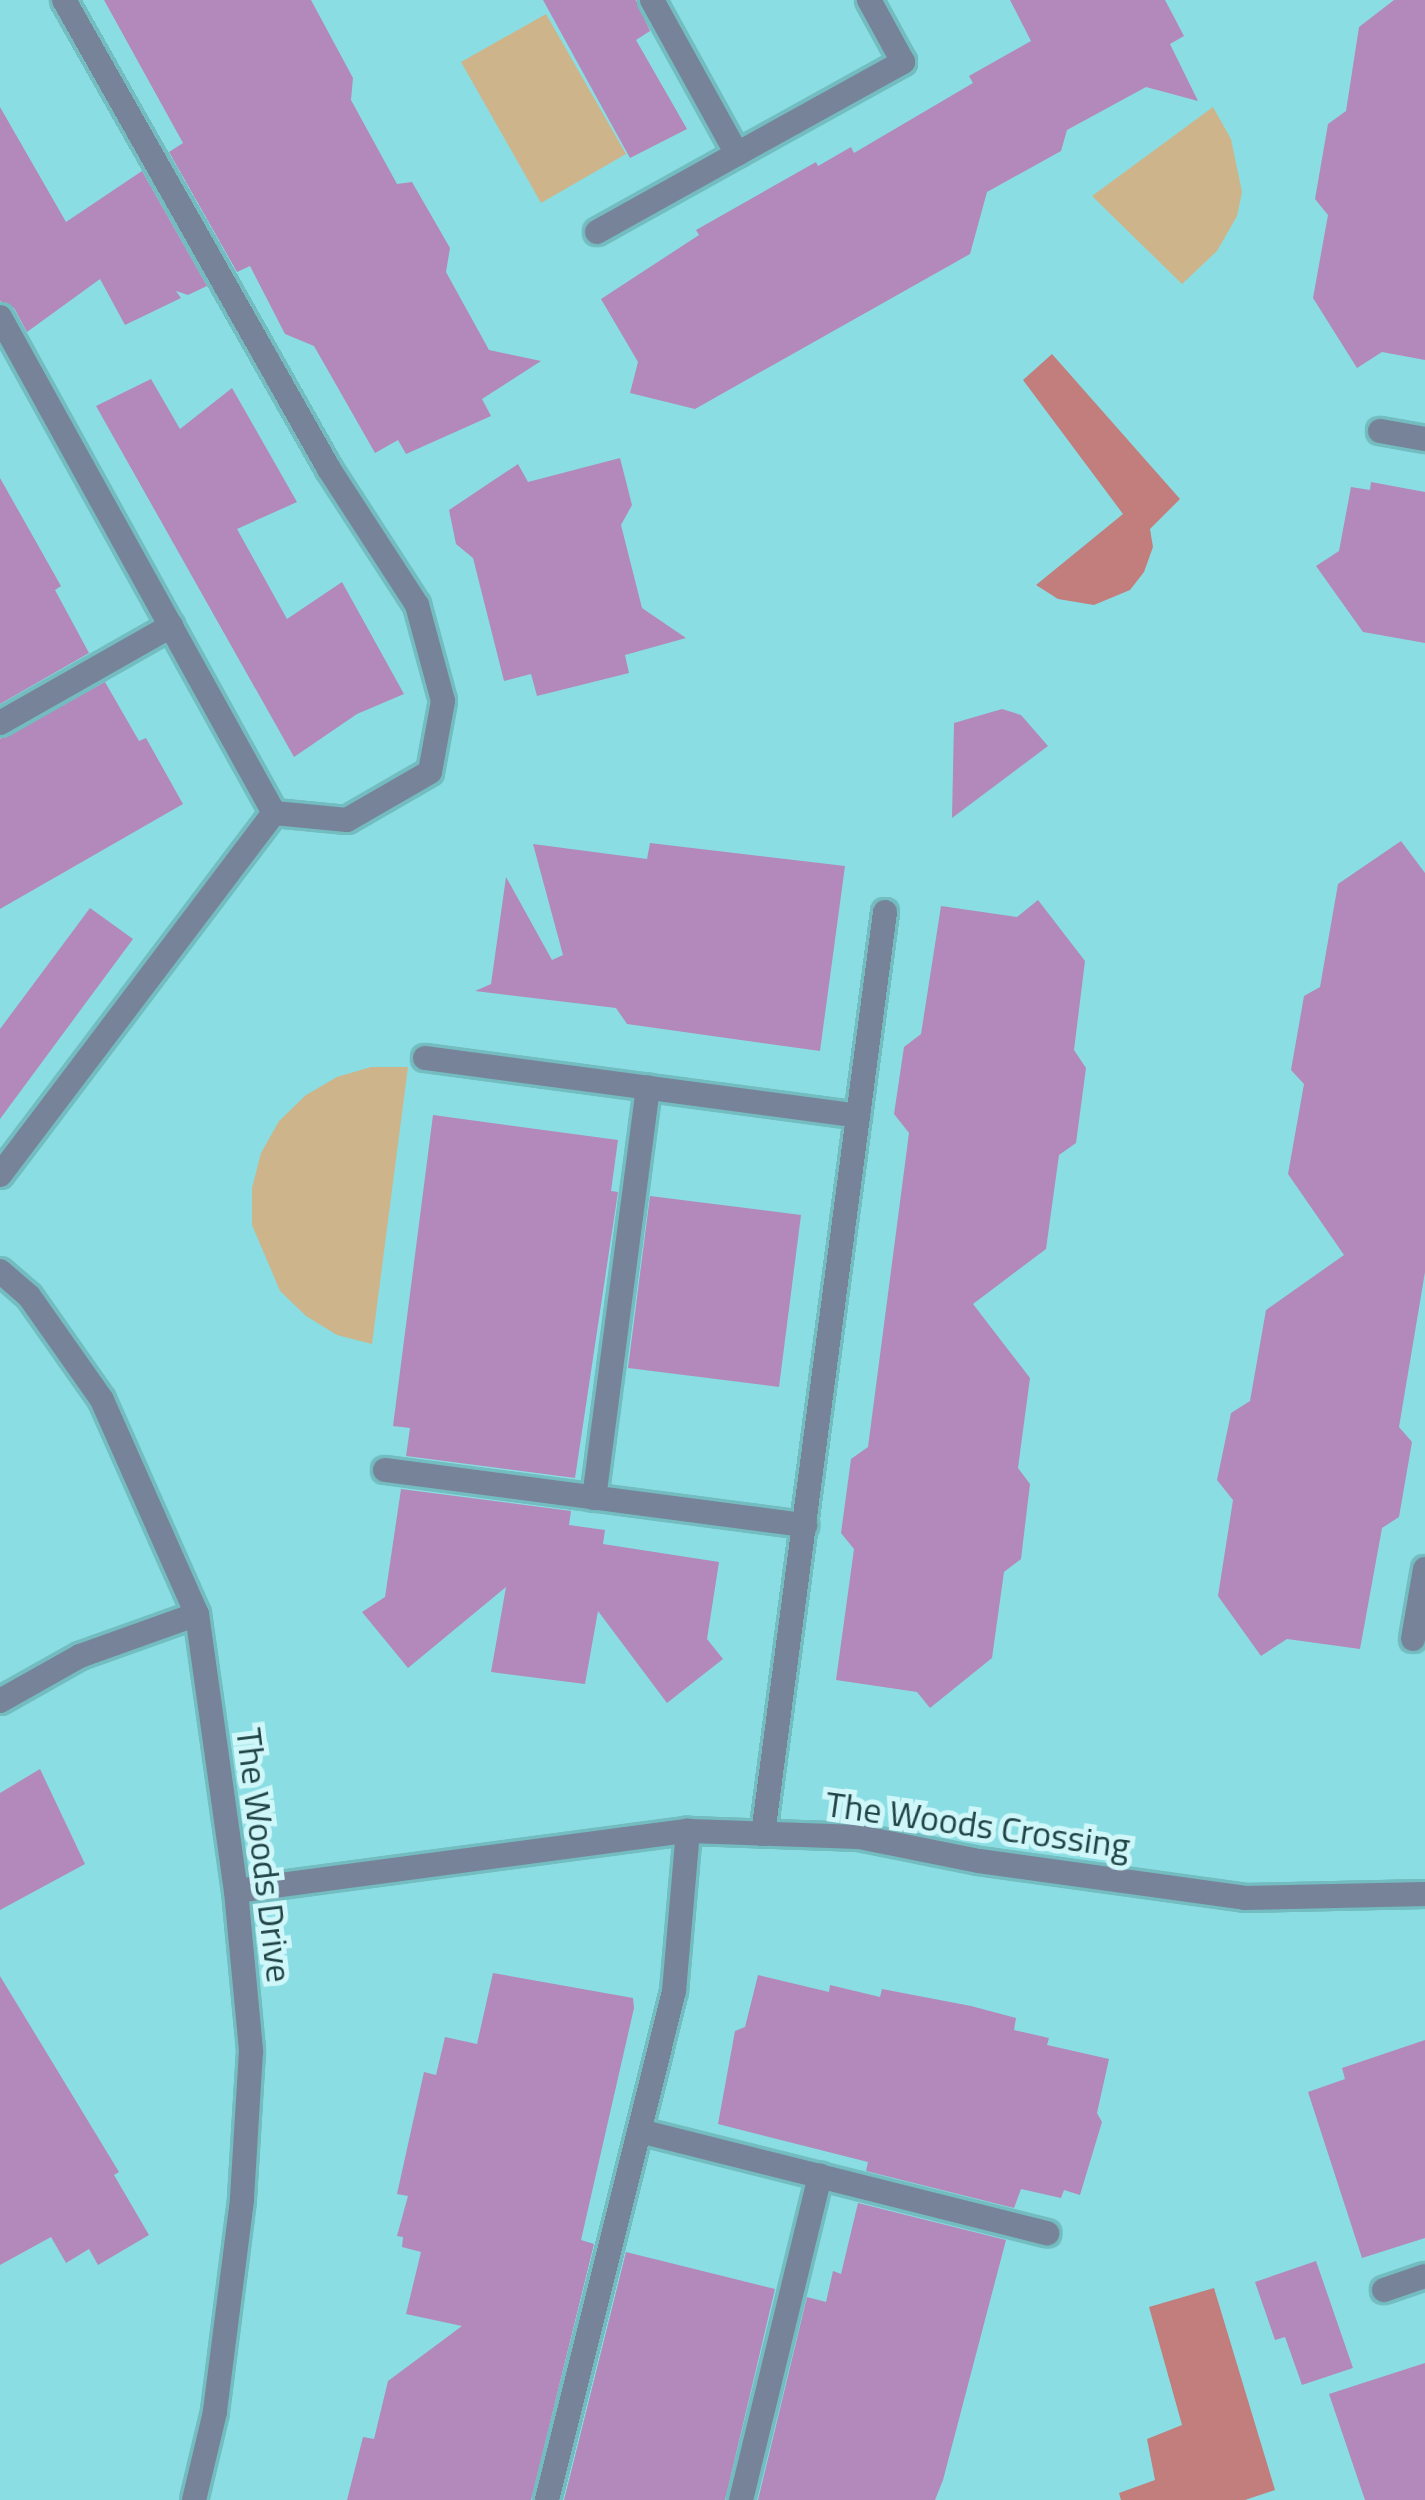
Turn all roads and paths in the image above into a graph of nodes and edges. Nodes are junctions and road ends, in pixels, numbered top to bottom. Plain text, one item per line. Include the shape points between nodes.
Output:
1 (64, 0) edge
2 (652, 0) edge
3 (869, 0) edge
4 (737, 154) junction
5 (597, 232) dead end
6 (0, 317) edge
7 (1380, 431) dead end
8 (1425, 439) edge
9 (171, 626) junction
10 (0, 723) edge
11 (274, 813) junction
12 (885, 912) dead end
13 (425, 1058) dead end
14 (648, 1088) junction
15 (858, 1116) junction
16 (0, 1174) edge
17 (0, 1271) edge
18 (385, 1470) dead end
19 (595, 1498) junction
20 (805, 1525) junction
21 (1425, 1569) edge
22 (197, 1614) junction
23 (1413, 1639) dead end
24 (0, 1701) edge
25 (688, 1831) junction
26 (764, 1834) junction
27 (236, 1891) junction
28 (1425, 1894) edge
29 (640, 2131) junction
30 (820, 2176) junction
31 (1047, 2233) dead end
32 (1425, 2276) edge
33 (1384, 2290) dead end
34 (194, 2500) edge
35 (547, 2500) edge
36 (741, 2500) edge

1 - 11 lane via 328,469 417,605 443,701 430,772 347,820
2 - 4 lane
3 - 4 lane via 903,62
4 - 5 lane
6 - 9 lane
7 - 8 lane
9 - 10 lane
9 - 11 lane
11 - 16 lane
12 - 15 lane
13 - 14 lane
14 - 15 lane
14 - 19 lane
15 - 20 lane
17 - 22 lane, The Woods Drive via 28,1296 102,1400
18 - 19 lane
19 - 20 lane
20 - 26 lane
21 - 23 lane
22 - 24 lane via 80,1656
22 - 27 lane, The Woods Drive
25 - 26 lane, The Woods Crossing
25 - 27 lane, The Woods Crossing
25 - 29 lane via 674,1991
26 - 28 lane, The Woods Crossing via 859,1837 1245,1898
27 - 34 lane, The Woods Drive via 251,2051 242,2200 215,2412
29 - 30 lane
29 - 35 lane
30 - 31 lane
30 - 36 lane
32 - 33 lane

